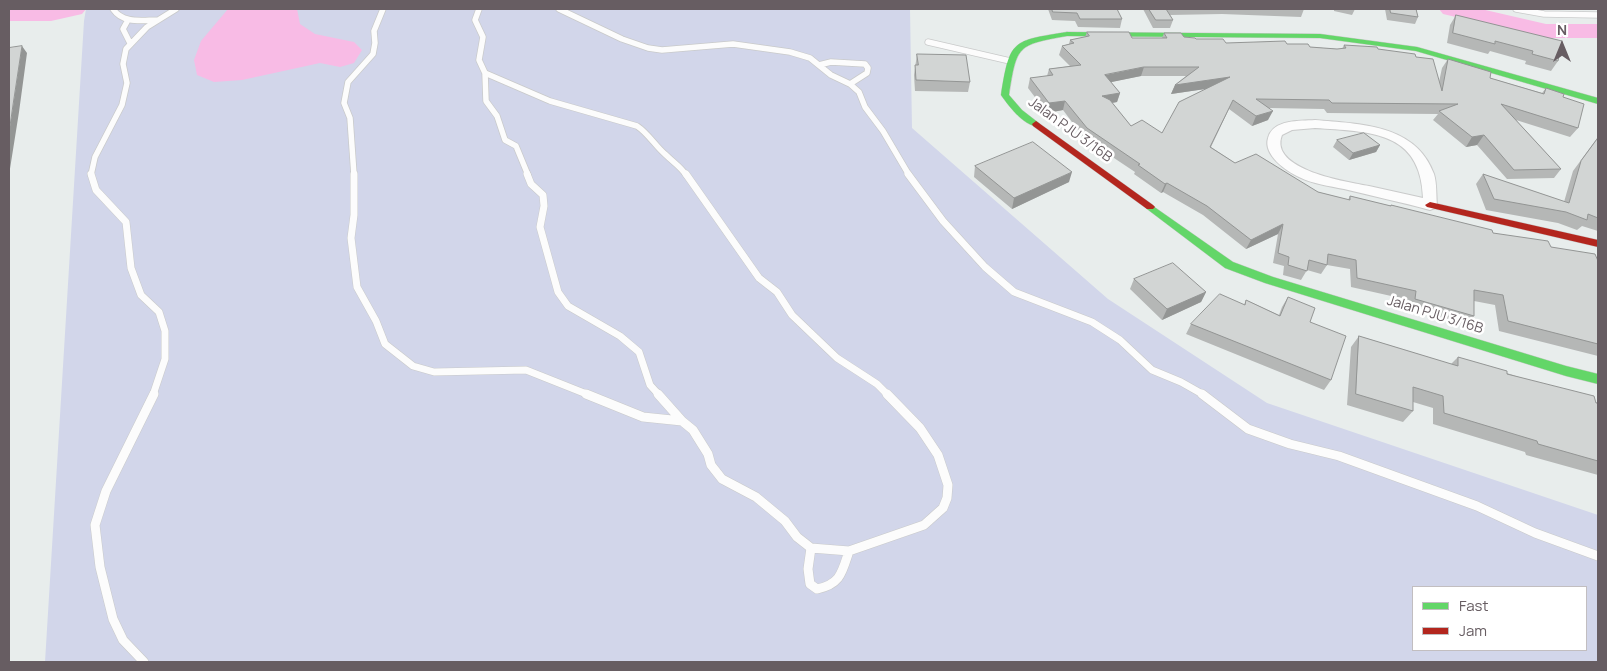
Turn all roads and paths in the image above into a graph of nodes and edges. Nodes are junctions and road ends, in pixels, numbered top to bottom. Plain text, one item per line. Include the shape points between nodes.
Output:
1 (113, 9) edge
2 (176, 9) edge
3 (383, 9) edge
4 (478, 9) edge
5 (559, 9) edge
6 (1516, 9) edge
7 (1598, 15) edge
8 (128, 20) junction
9 (158, 20) junction
10 (130, 42) junction
11 (928, 42) dead end
12 (1010, 61) junction
13 (819, 65) junction
14 (486, 73) junction
15 (850, 84) junction
16 (1598, 101) edge
17 (1430, 205) junction
18 (1598, 244) edge
19 (1598, 379) edge
20 (682, 421) junction
21 (811, 548) junction
22 (849, 551) junction
23 (1598, 556) edge
24 (144, 662) edge

1 - 8 lane via 116,15
2 - 9 lane
3 - 20 lane via 374,31 373,54 348,82 344,103 350,118 354,168 351,238 357,288 385,344 413,366 434,372 526,370 643,416
4 - 14 lane via 475,20 483,37 479,60
5 - 13 lane via 651,49 733,44 790,52 810,58
6 - 7 lane via 1544,14
8 - 9 lane
8 - 10 lane via 124,29
9 - 10 lane
10 - 24 lane via 124,56 127,83 122,105 95,157 91,176 96,190 126,222 131,268 141,295 159,312 165,331 165,359 156,390 106,491 95,525 100,567 113,619 123,640
11 - 12 lane
12 - 16 street via 1014,50 1029,41 1067,34 1320,36 1417,50
12 - 19 street, Jalan PJU 3/16B via 1005,95 1011,104 1229,265 1278,283
13 - 15 lane
13 - 15 lane via 832,62 865,64 867,73
14 - 20 lane via 486,101 498,116 505,140 516,146 531,184 543,195 540,227 558,292 568,306 620,336 639,352 650,385
14 - 22 lane via 550,101 613,118 646,132 682,169 744,258 777,292 792,315 837,358 877,384 920,428 938,455 948,485 943,508 924,525
15 - 23 lane via 859,92 865,107 906,171 943,221 985,267 1014,292 1092,322 1120,340 1152,370 1201,393 1248,429 1339,456 1478,506 1535,533
17 - 17 street via 1304,174 1282,159 1275,149 1274,137 1285,128 1316,124 1371,129 1396,136 1415,151 1423,163 1428,175
17 - 18 street
20 - 21 lane via 694,430 711,465 722,479 768,506
21 - 22 lane
21 - 22 lane via 810,584 817,589 827,587 840,578

